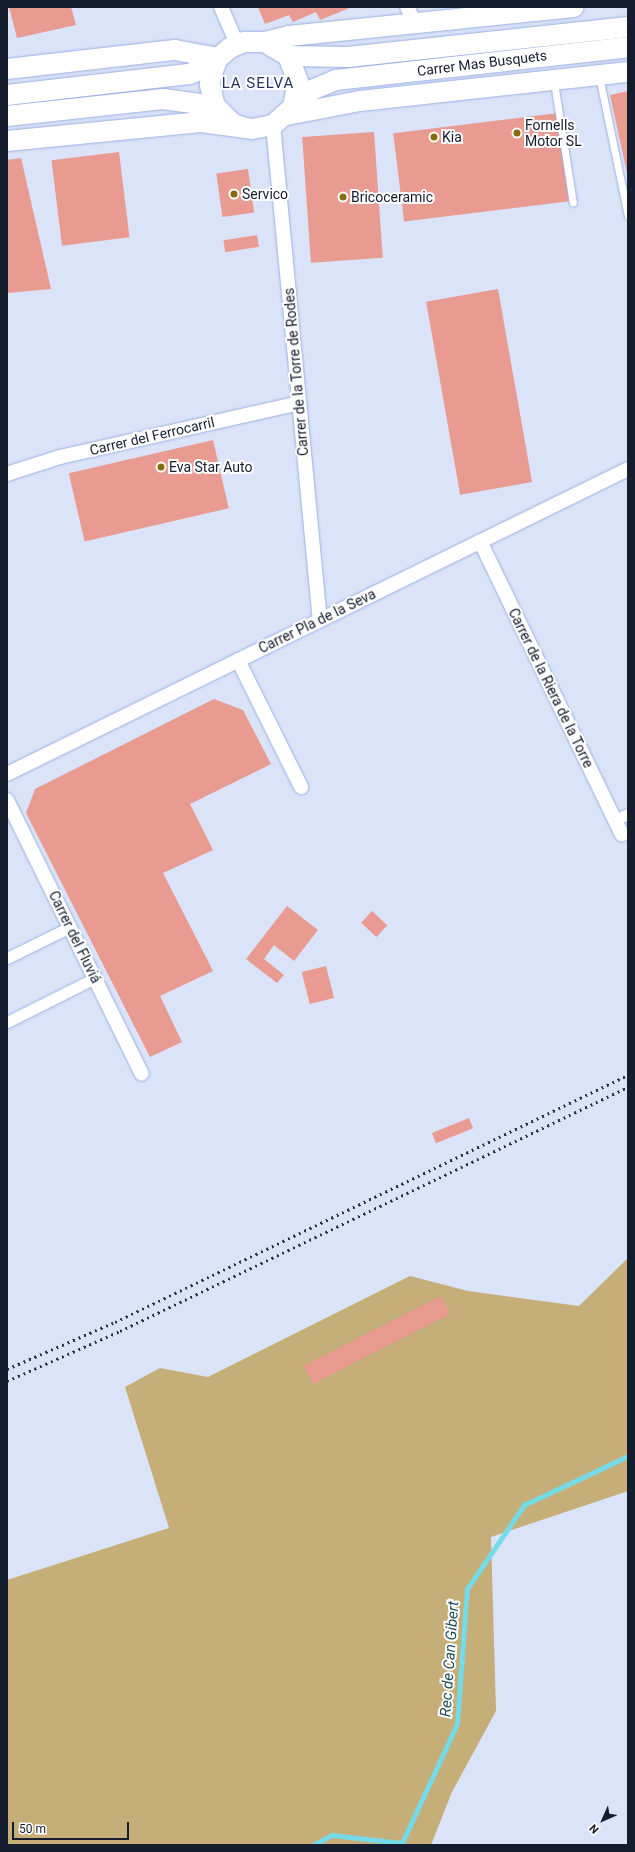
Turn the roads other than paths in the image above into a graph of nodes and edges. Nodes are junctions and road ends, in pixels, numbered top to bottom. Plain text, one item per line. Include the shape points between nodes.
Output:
1 (221, 7) edge
2 (574, 7) edge
3 (411, 16) edge
4 (628, 27) edge
5 (265, 42) junction
6 (237, 44) junction
7 (628, 47) edge
8 (288, 56) junction
9 (216, 62) junction
10 (7, 69) edge
11 (628, 72) edge
12 (599, 76) junction
13 (554, 81) junction
14 (7, 95) edge
15 (215, 106) junction
16 (7, 116) edge
17 (284, 116) junction
18 (245, 128) junction
19 (7, 141) edge
20 (573, 202) dead end
21 (628, 216) edge
22 (299, 403) junction
23 (628, 469) edge
24 (7, 474) edge
25 (480, 541) junction
26 (320, 619) junction
27 (238, 660) junction
28 (7, 774) edge
29 (301, 787) dead end
30 (7, 800) edge
31 (628, 814) edge
32 (614, 820) junction
33 (622, 835) dead end
34 (70, 928) junction
35 (7, 958) edge
36 (95, 978) junction
37 (7, 1022) edge
38 (142, 1074) dead end

1 - 6 street
2 - 3 main road
3 - 5 main road
4 - 8 main road via 348,57
5 - 6 main road
5 - 8 main road
6 - 9 main road
7 - 17 main road, Carrer Mas Busquets via 336,80 312,90
8 - 17 main road via 298,81
9 - 10 main road via 175,50
9 - 14 main road via 189,74
9 - 15 main road via 210,85
11 - 12 main road
12 - 13 main road
12 - 21 lane
13 - 17 main road via 360,101
13 - 20 lane
15 - 16 main road via 163,99
15 - 18 main road via 233,124
17 - 18 main road
17 - 22 street, Carrer de la Torre de Rodes
18 - 19 main road via 201,122
22 - 24 street, Carrer del Ferrocarril via 60,457
22 - 26 street, Carrer de la Torre de Rodes
23 - 25 street, Carrer Pla de la Seva
25 - 26 street, Carrer Pla de la Seva
25 - 32 street, Carrer de la Riera de la Torre
26 - 27 street, Carrer Pla de la Seva
27 - 28 street, Carrer Pla de la Seva
27 - 29 street
30 - 34 street, Carrer del Fluviá
31 - 32 street
32 - 33 street, Carrer de la Riera de la Torre
34 - 35 street
34 - 36 street, Carrer del Fluviá
36 - 37 street
36 - 38 street, Carrer del Fluviá

